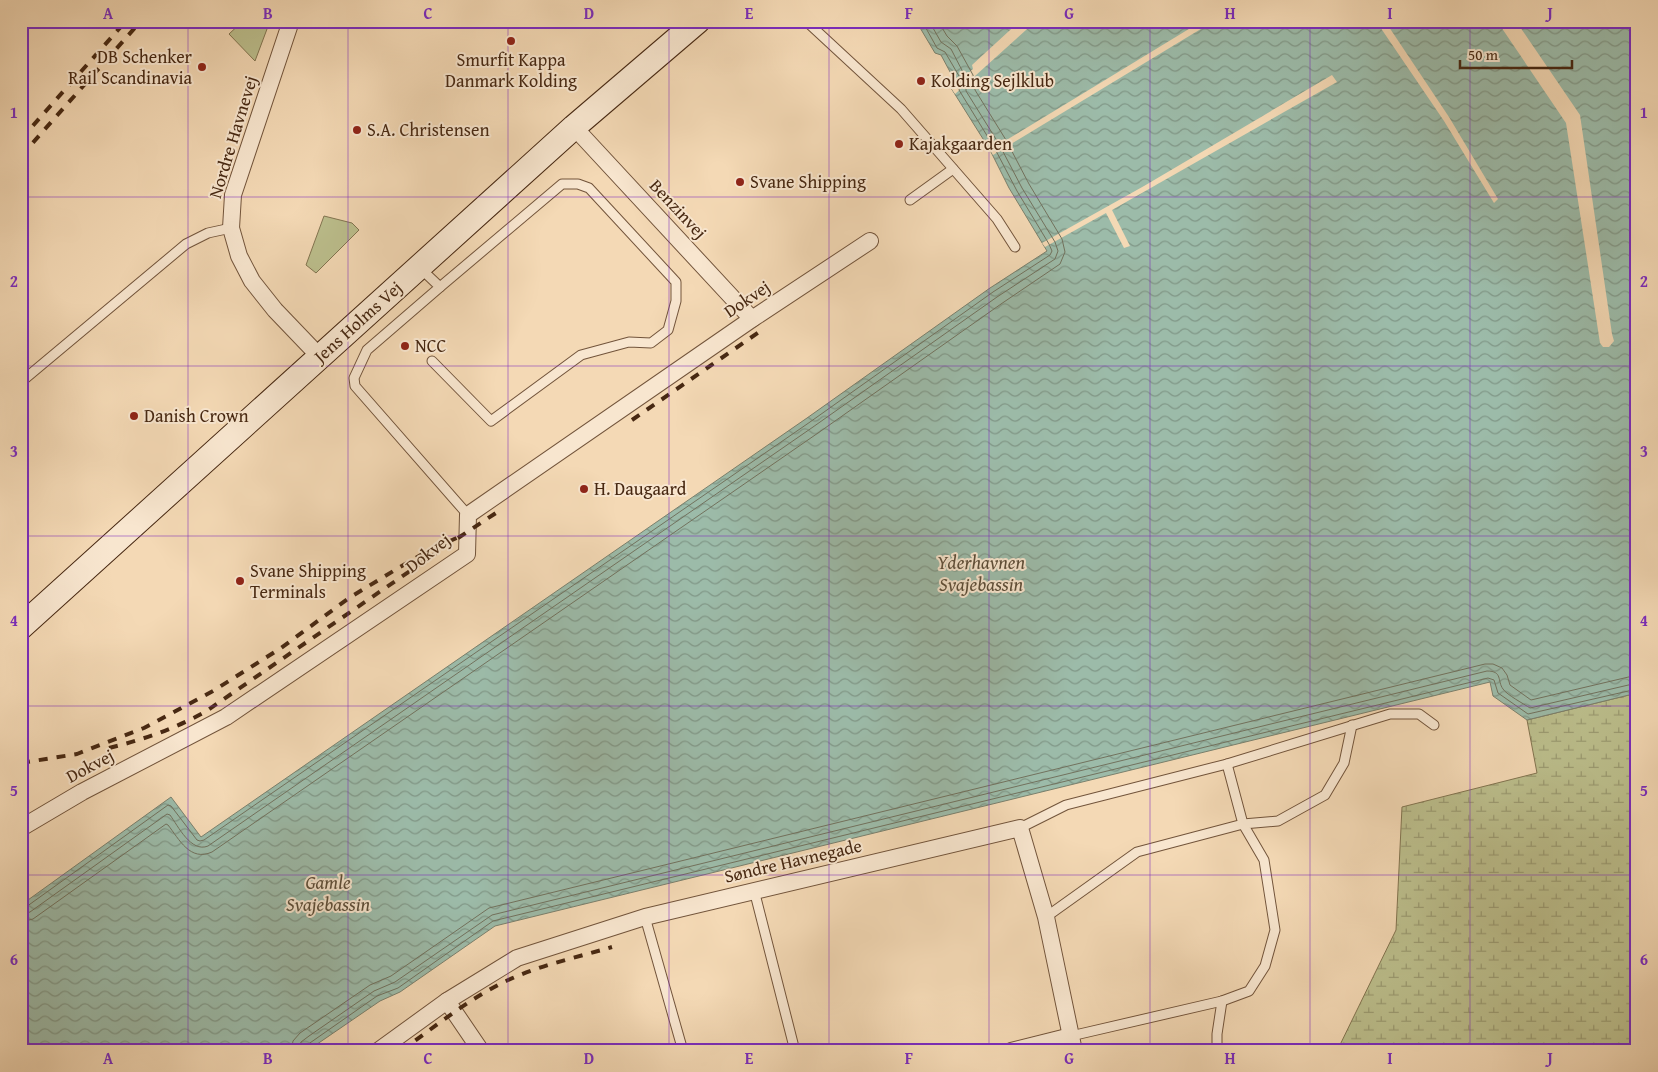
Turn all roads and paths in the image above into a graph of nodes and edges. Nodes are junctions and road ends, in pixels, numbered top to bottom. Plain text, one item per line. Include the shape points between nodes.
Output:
1 (291, 21) edge
2 (698, 21) edge
3 (806, 21) edge
4 (574, 127) junction
5 (953, 169) junction
6 (910, 200) dead end
7 (231, 228) junction
8 (870, 242) dead end
9 (1015, 247) dead end
10 (419, 267) junction
11 (440, 286) junction
12 (752, 319) junction
13 (320, 357) junction
14 (432, 360) dead end
15 (21, 382) edge
16 (468, 515) junction
17 (21, 628) edge
18 (1434, 725) dead end
19 (1352, 726) junction
20 (1227, 764) junction
21 (1243, 824) junction
22 (21, 828) edge
23 (1020, 828) junction
24 (754, 890) junction
25 (645, 917) junction
26 (1046, 917) junction
27 (447, 1001) junction
28 (1222, 1001) junction
29 (1073, 1043) edge
30 (378, 1051) edge
31 (482, 1051) edge
32 (683, 1051) edge
33 (795, 1051) edge
34 (1011, 1051) edge
35 (1217, 1051) edge

1 - 7 street, Nordre Havnevej via 233,195
2 - 4 main road, Jens Holms Vej
3 - 5 lane via 901,109
4 - 10 main road, Jens Holms Vej
4 - 12 street, Benzinvej
5 - 6 lane
5 - 9 lane via 997,219
7 - 13 street, Nordre Havnevej via 239,256 252,281
7 - 15 lane via 208,233 186,244
8 - 12 street, Dokvej
10 - 11 lane
10 - 13 main road, Jens Holms Vej
11 - 14 lane via 562,184 578,184 589,188 676,282 676,301 668,330 652,343 629,342 581,355 491,421
11 - 16 lane via 367,350 354,378 355,386
12 - 16 street, Dokvej
13 - 17 main road, Jens Holms Vej
16 - 22 street, Dokvej via 467,554 226,717 82,792
18 - 19 lane via 1419,714 1390,714
19 - 20 lane
19 - 21 lane via 1344,763 1325,795 1278,821
20 - 21 lane
20 - 23 lane via 1066,805
21 - 26 lane via 1137,852
21 - 28 lane via 1264,860 1275,930 1265,966 1249,991
23 - 24 street, Søndre Havnegade
23 - 26 street
24 - 25 street, Søndre Havnegade
24 - 33 lane
25 - 27 street, Søndre Havnegade via 517,958
25 - 32 lane
26 - 29 street
27 - 30 street, Søndre Havnegade
27 - 31 street
28 - 29 lane
28 - 35 lane
29 - 34 street

